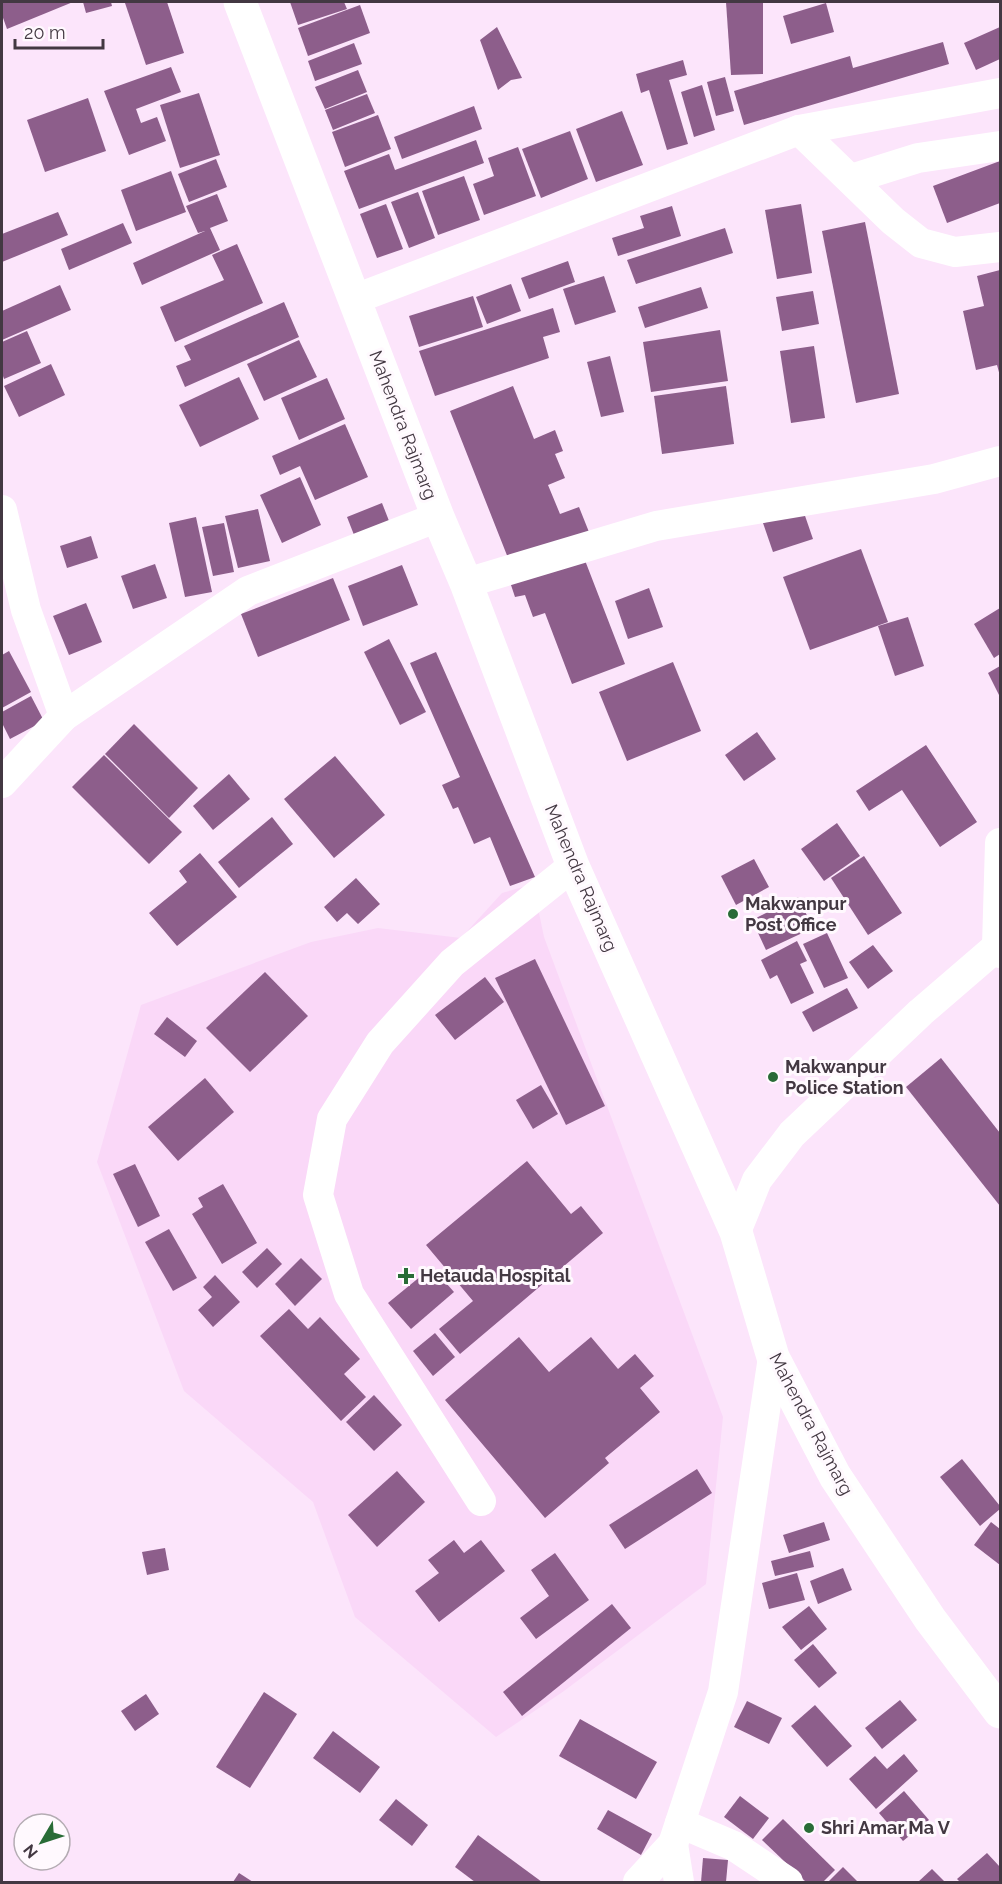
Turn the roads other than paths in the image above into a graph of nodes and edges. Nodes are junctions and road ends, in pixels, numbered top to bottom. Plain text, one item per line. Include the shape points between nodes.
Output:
1 (240, 2) edge
2 (1000, 93) edge
3 (800, 130) junction
4 (1000, 146) edge
5 (851, 179) junction
6 (1000, 247) edge
7 (355, 299) junction
8 (1000, 461) edge
9 (2, 510) edge
10 (438, 517) junction
11 (466, 583) junction
12 (64, 716) junction
13 (2, 783) edge
14 (1000, 843) edge
15 (573, 866) junction
16 (1000, 948) edge
17 (736, 1232) junction
18 (773, 1357) junction
19 (481, 1501) dead end
20 (1000, 1712) edge
21 (676, 1834) junction
22 (638, 1882) edge
23 (678, 1882) edge
24 (788, 1882) edge

1 - 7 highway, Mahendra Rajmarg
2 - 3 street
3 - 5 street
3 - 7 street
4 - 5 street via 918,158
5 - 6 street via 921,243 955,252
7 - 10 highway, Mahendra Rajmarg
8 - 11 street via 934,479 656,526
9 - 12 street via 26,610
10 - 11 highway, Mahendra Rajmarg
10 - 12 street via 248,591
11 - 15 highway, Mahendra Rajmarg
12 - 13 street
14 - 16 street
15 - 17 highway, Mahendra Rajmarg
15 - 19 street via 453,963 380,1043 332,1119 318,1195 349,1294
16 - 17 street via 921,1012 792,1134 758,1180
17 - 18 highway, Mahendra Rajmarg
18 - 20 highway, Mahendra Rajmarg via 835,1476 930,1619
18 - 21 street via 723,1692
21 - 22 street
21 - 23 street
21 - 24 street via 734,1846

